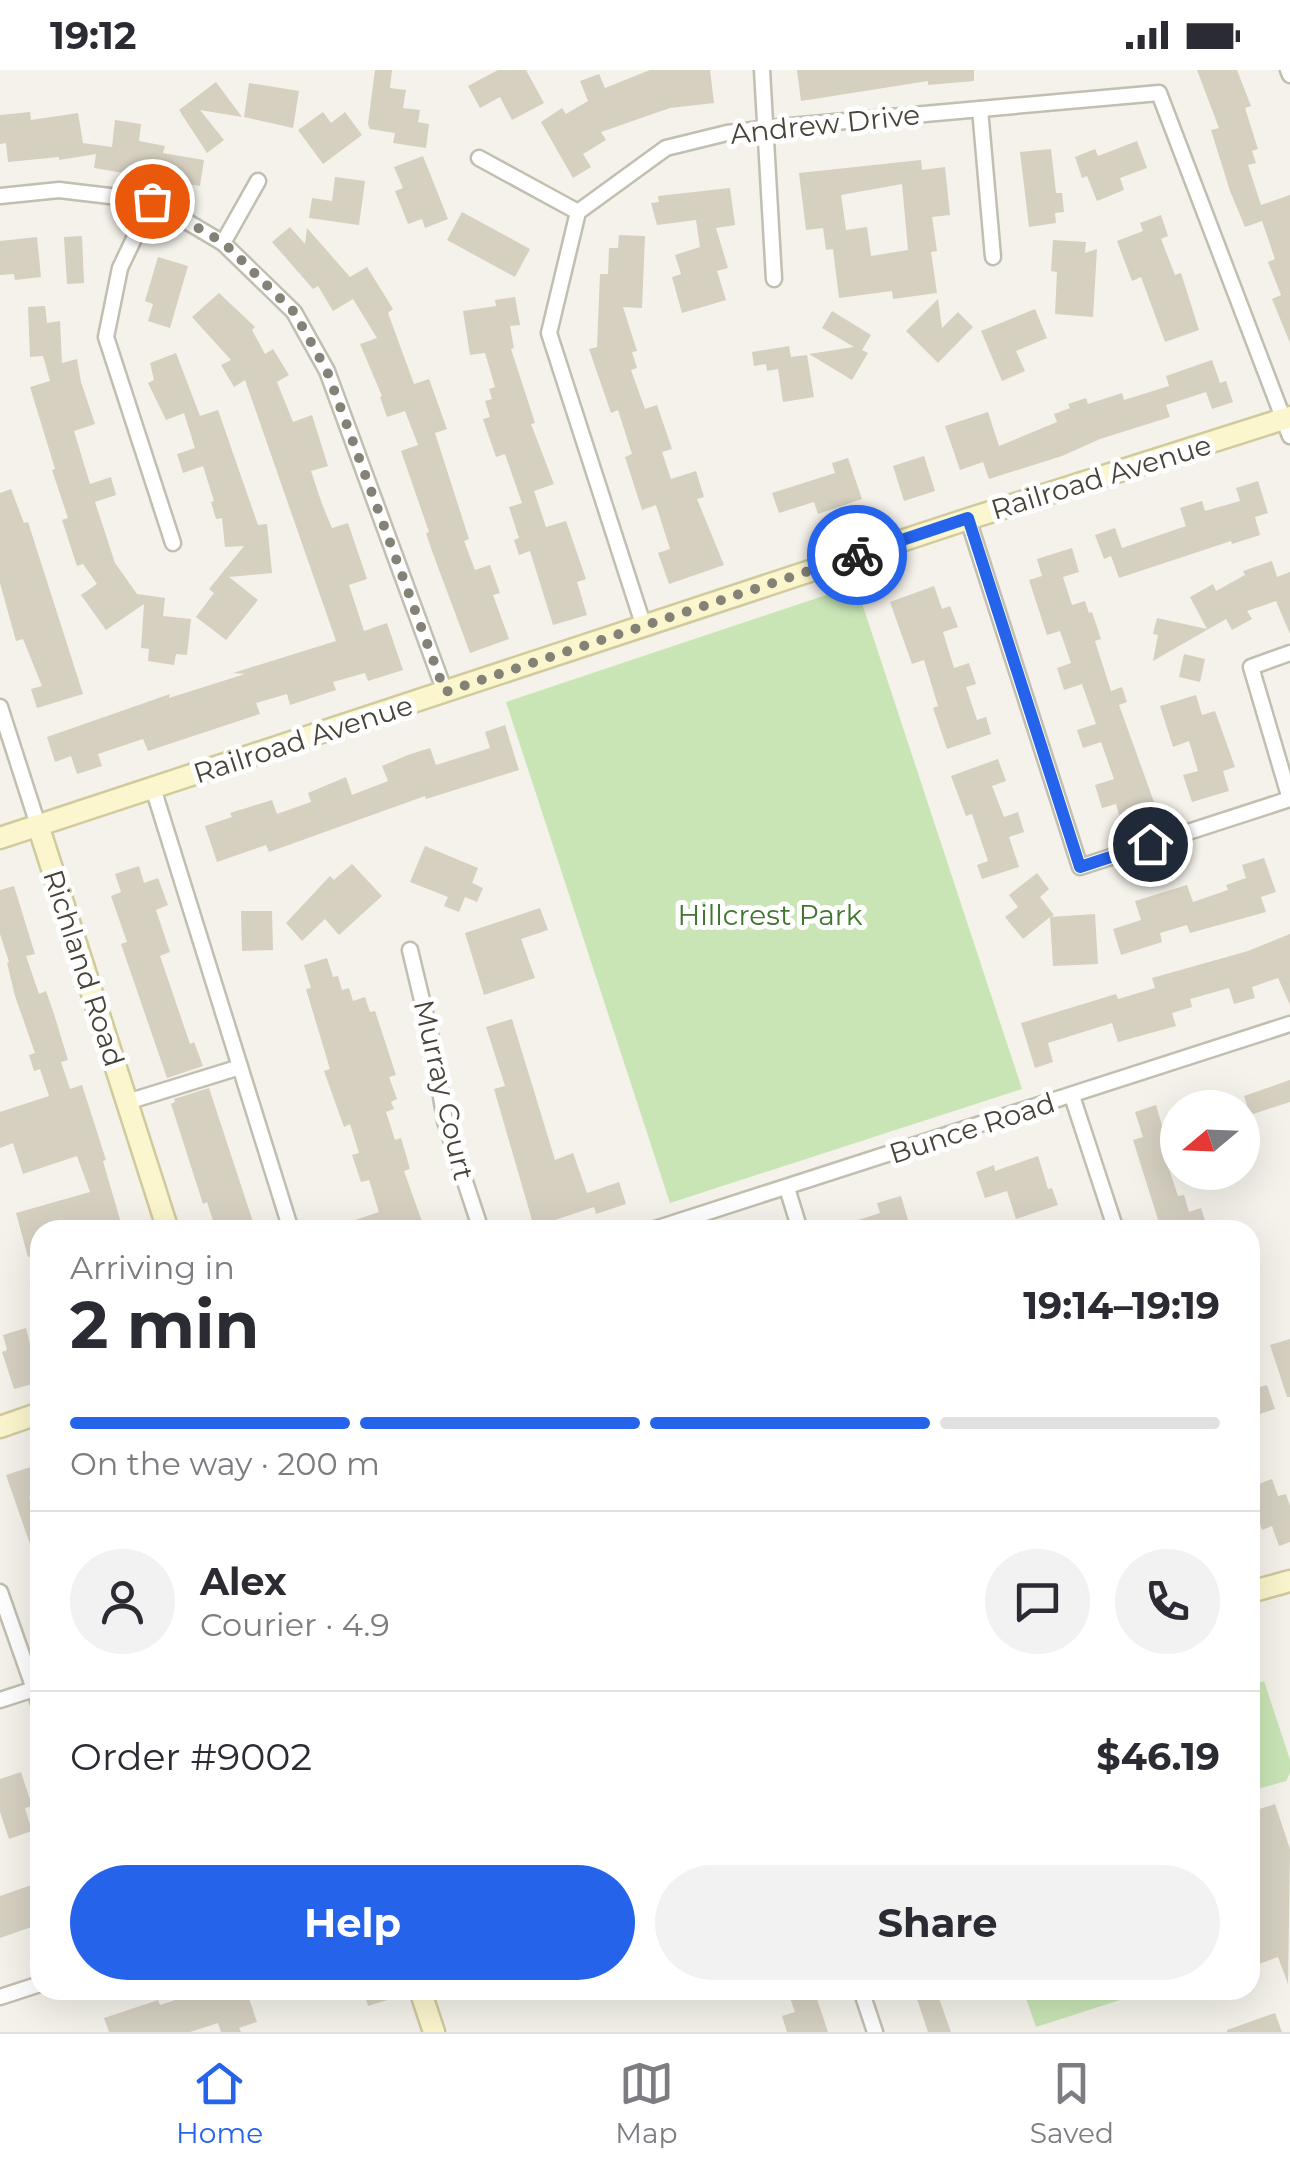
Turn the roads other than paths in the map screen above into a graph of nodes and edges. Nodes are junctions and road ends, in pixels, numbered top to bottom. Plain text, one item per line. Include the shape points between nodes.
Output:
1 (762, 70) edge
2 (980, 109) junction
3 (768, 128) junction
4 (479, 158) dead end
5 (258, 181) dead end
6 (0, 196) edge
7 (152, 201) junction
8 (578, 212) junction
9 (224, 243) junction
10 (993, 257) dead end
11 (774, 279) dead end
12 (1288, 424) edge
13 (968, 518) junction
14 (174, 543) dead end
15 (644, 627) junction
16 (1290, 652) edge
17 (445, 692) junction
18 (0, 706) edge
19 (153, 788) junction
20 (1290, 799) edge
21 (38, 825) junction
22 (0, 838) edge
23 (410, 950) dead end
24 (1290, 1024) edge
25 (240, 1067) junction
26 (1072, 1096) junction
27 (127, 1102) junction
28 (786, 1188) junction
29 (165, 1220) edge
30 (288, 1220) edge
31 (478, 1220) edge
32 (684, 1220) edge
33 (797, 1220) edge
34 (1113, 1220) edge
35 (30, 1416) edge
36 (0, 1427) edge
37 (1290, 1580) edge
38 (1260, 1589) edge
39 (0, 1592) edge
40 (30, 1678) edge
41 (30, 1690) edge
42 (0, 1700) edge
43 (30, 1987) edge
44 (0, 1997) edge
45 (423, 2000) edge
46 (864, 2000) edge
47 (434, 2032) edge
48 (875, 2032) edge

1 - 3 street
2 - 3 street, Andrew Drive
2 - 10 street
2 - 12 street, Andrew Drive via 1160,93
3 - 8 street, Andrew Drive via 666,148
3 - 11 street
4 - 8 street
5 - 9 street
6 - 7 street via 60,190
7 - 9 street
7 - 14 street via 120,268 106,337
8 - 15 street via 549,333
9 - 17 street via 294,312 327,371
12 - 13 street, Railroad Avenue
13 - 15 street, Railroad Avenue
13 - 20 street via 1080,867
15 - 17 street, Railroad Avenue
16 - 20 street via 1251,667
17 - 19 street, Railroad Avenue
18 - 21 street, Richland Road
19 - 21 street, Railroad Avenue
19 - 25 street
21 - 22 street, Railroad Avenue
21 - 27 street, Richland Road
23 - 31 street, Murray Court via 445,1121
24 - 26 street, Bunce Road
25 - 27 street
25 - 30 street
26 - 28 street, Bunce Road
26 - 34 street
27 - 29 street, Richland Road
28 - 32 street, Bunce Road
28 - 33 street
35 - 36 street
37 - 38 street
39 - 40 street
41 - 42 street
43 - 44 street
45 - 47 street
46 - 48 street

